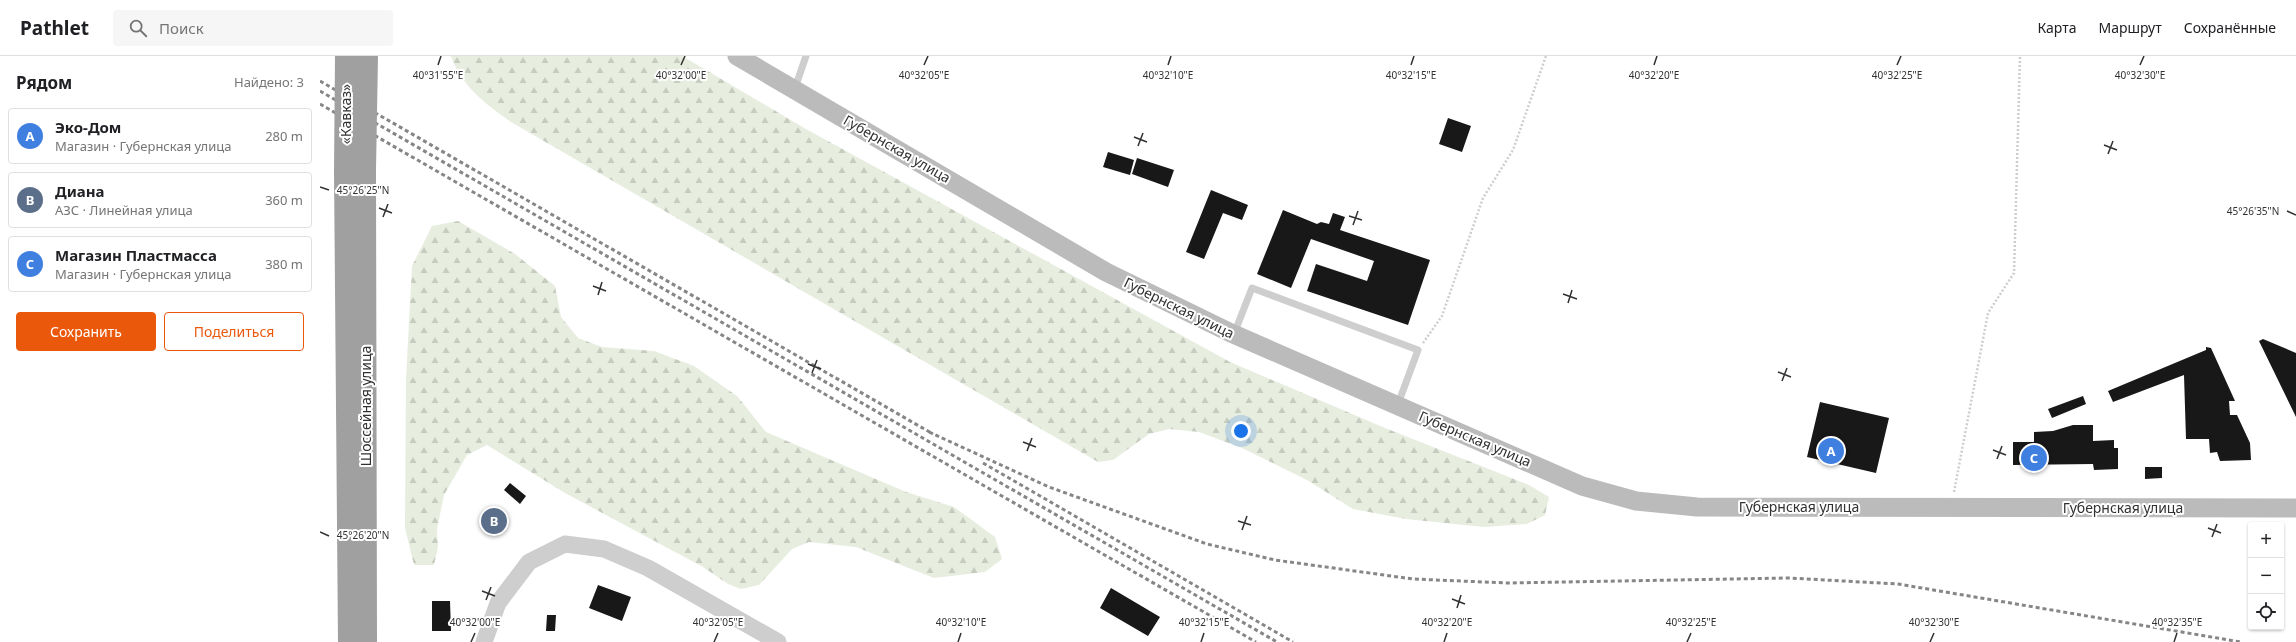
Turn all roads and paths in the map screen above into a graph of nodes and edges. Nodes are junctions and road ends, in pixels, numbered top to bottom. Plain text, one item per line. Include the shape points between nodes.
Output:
1 (346, 56) edge
2 (366, 56) edge
3 (737, 56) edge
4 (806, 56) edge
5 (1546, 56) edge
6 (2020, 56) edge
7 (795, 90) junction
8 (355, 170) junction
9 (1234, 335) junction
10 (1418, 350) junction
11 (1397, 405) junction
12 (1951, 508) junction
13 (2296, 508) edge
14 (349, 642) edge
15 (366, 642) edge
16 (484, 642) edge
17 (778, 642) edge

1 - 8 highway, «Кавказ», bridge
2 - 8 highway, «Кавказ», bridge
3 - 7 main road, Губернская улица
4 - 7 lane
5 - 10 path via 1513,150 1483,198 1442,316
6 - 12 path via 2014,273 1988,313
7 - 9 main road, Губернская улица via 1106,272
8 - 14 highway, Шоссейная улица
8 - 15 highway, Шоссейная улица
9 - 10 lane via 1252,288
9 - 11 main road, Губернская улица
10 - 11 lane
11 - 12 main road, Губернская улица via 1582,486 1636,501 1697,507
12 - 13 main road, Губернская улица
16 - 17 street via 498,603 529,562 565,544 604,549 648,568

